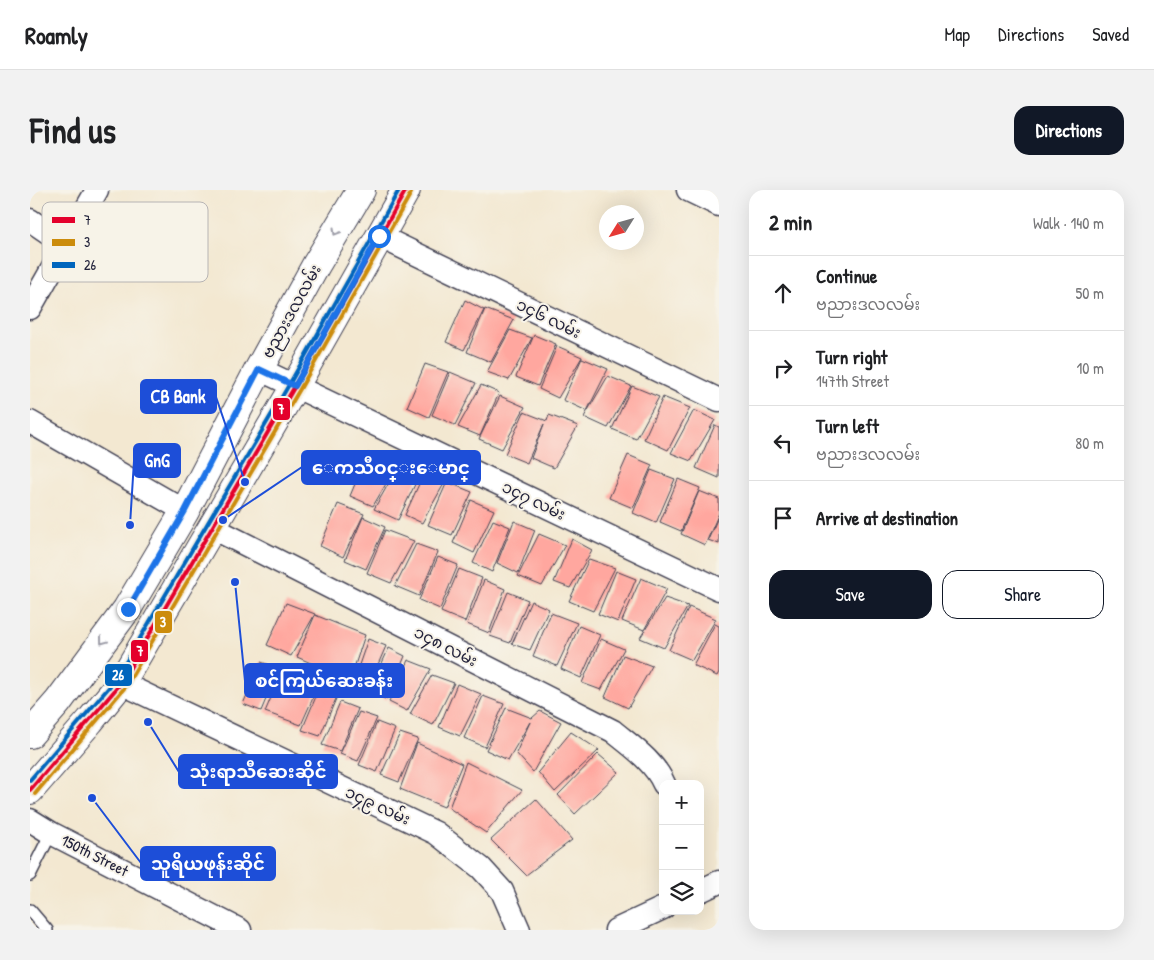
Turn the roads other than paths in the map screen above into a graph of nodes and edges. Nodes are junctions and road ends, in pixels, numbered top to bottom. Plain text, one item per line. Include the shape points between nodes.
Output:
1 (97, 190) edge
2 (361, 190) edge
3 (406, 190) edge
4 (688, 190) edge
5 (90, 202) edge
6 (719, 205) edge
7 (30, 220) edge
8 (42, 228) edge
9 (379, 236) junction
10 (44, 282) edge
11 (30, 308) edge
12 (259, 369) junction
13 (295, 386) junction
14 (719, 400) edge
15 (30, 422) edge
16 (185, 511) junction
17 (213, 528) junction
18 (719, 589) edge
19 (121, 683) junction
20 (30, 734) edge
21 (662, 780) edge
22 (30, 790) edge
23 (30, 820) edge
24 (51, 833) junction
25 (30, 875) edge
26 (30, 910) edge
27 (659, 910) edge
28 (47, 930) edge
29 (240, 930) edge
30 (519, 930) edge
31 (616, 930) edge

1 - 5 street
2 -> 12 main road, ဗညားဒလလမ်း
3 - 9 main road
4 - 6 street
7 - 8 street
9 - 13 main road
9 - 14 street, ၁၄၆ လမ်း
10 - 11 street
12 - 13 street, ၁၄၇ လမ်း
12 - 16 main road, ဗညားဒလလမ်း
13 - 17 main road
13 - 18 street, ၁၄၇ လမ်း
15 - 16 street
16 -> 20 main road, ဗညားဒလလမ်း via 128,609
17 - 19 main road
17 - 21 street, ၁၄၈ လမ်း via 613,731 644,756
19 - 22 main road
19 - 30 street, ၁၄၉ လမ်း via 436,833 481,868 502,890
23 - 24 street, 150th Street
24 - 25 lane
24 - 29 street, 150th Street
26 - 28 lane
27 - 31 street

